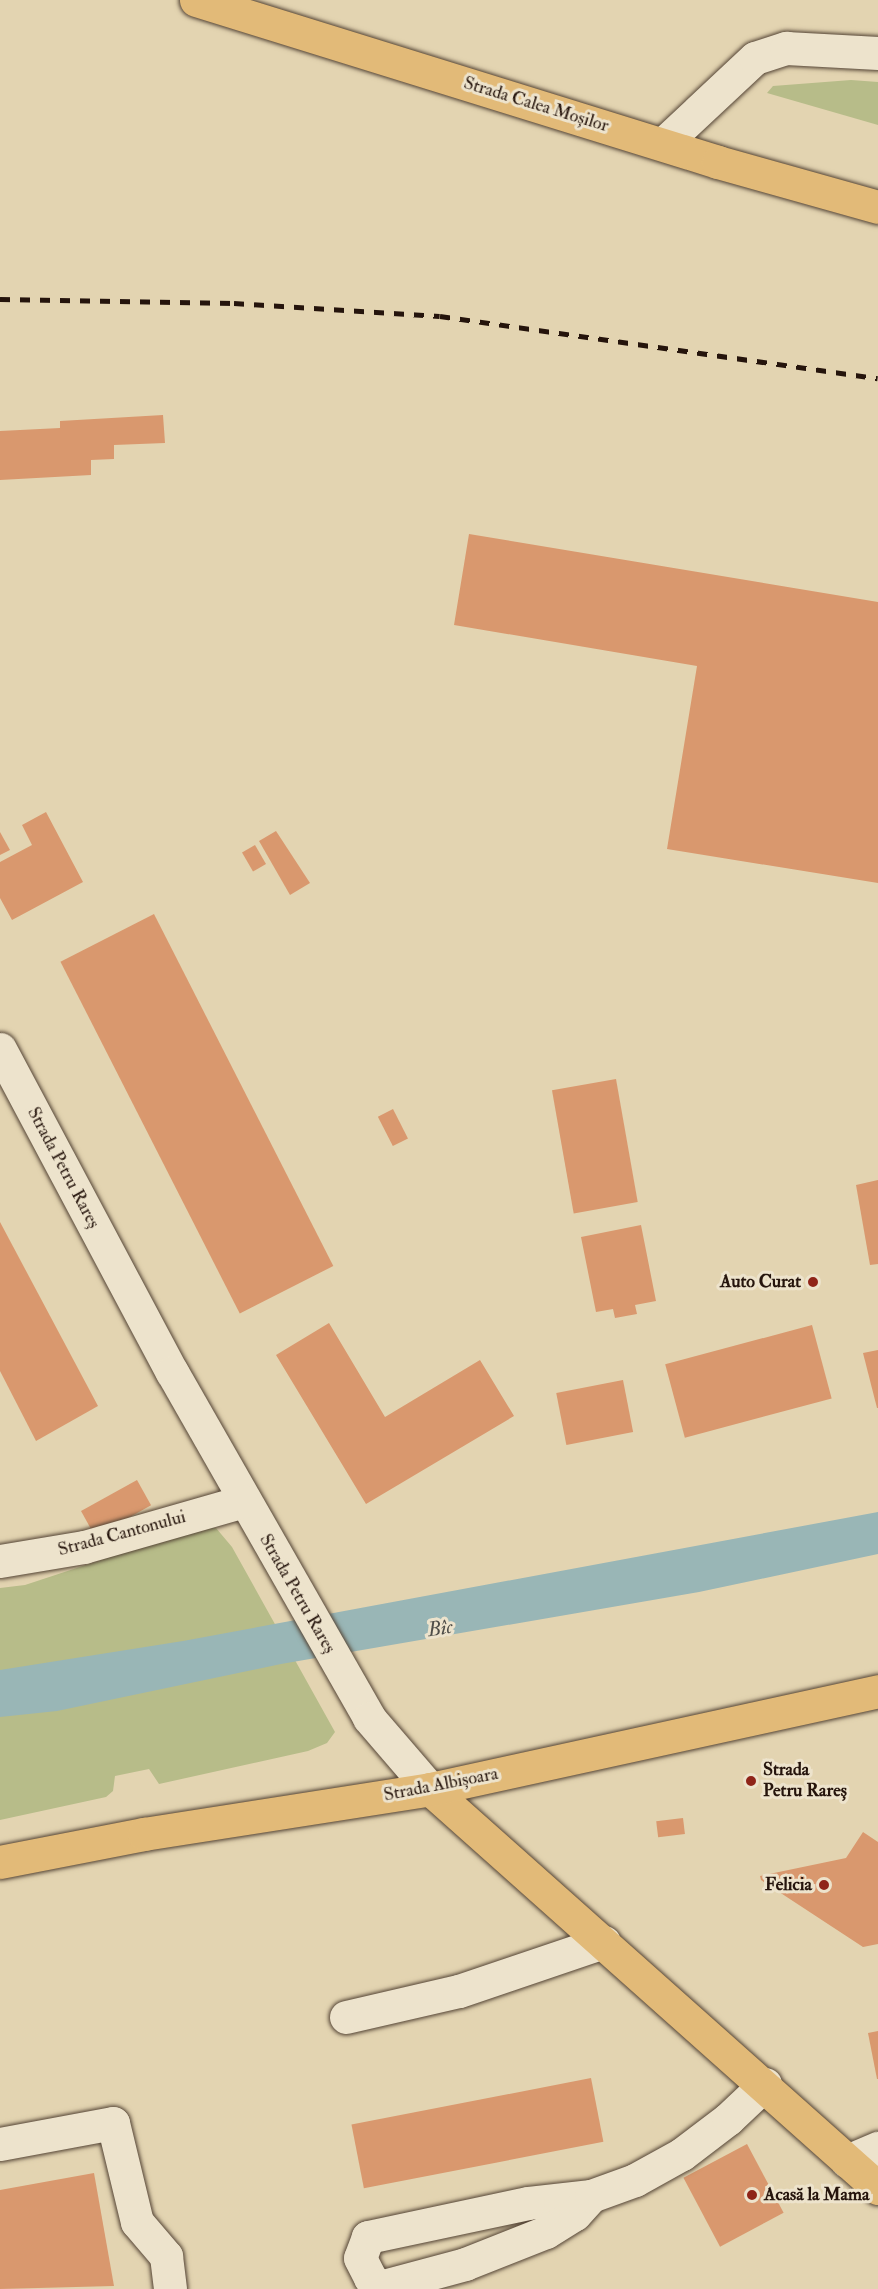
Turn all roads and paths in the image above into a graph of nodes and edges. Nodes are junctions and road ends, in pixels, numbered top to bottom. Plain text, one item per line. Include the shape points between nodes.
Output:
1 (196, 0) edge
2 (878, 53) edge
3 (663, 144) junction
4 (878, 207) edge
5 (0, 1049) edge
6 (244, 1501) junction
7 (0, 1562) edge
8 (878, 1691) edge
9 (430, 1789) junction
10 (0, 1862) edge
11 (604, 1942) junction
12 (346, 2017) dead end
13 (765, 2084) junction
14 (0, 2144) edge
15 (878, 2148) edge
16 (848, 2162) junction
17 (878, 2188) edge
18 (591, 2196) junction
19 (170, 2289) edge

1 - 3 main road, Strada Calea Moșilor
2 - 3 street via 786,48 755,58
3 - 4 main road, Strada Calea Moșilor
5 - 6 street, Strada Petru Rareș
6 - 7 street, Strada Cantonului via 84,1546
6 - 9 street, Strada Petru Rareș via 369,1718
8 - 9 main road, Strada Albișoara
9 - 10 main road, Strada Albișoara
9 - 11 main road, Strada Petru Rareș
11 - 12 street via 459,1991
11 - 13 main road, Strada Petru Rareș
13 - 16 main road, Strada Petru Rareș
13 - 18 street via 682,2154 635,2180
14 - 19 street via 113,2123 137,2222 166,2256
15 - 16 street
16 - 17 main road, Strada Petru Rareș
18 - 18 street via 575,2214 546,2232 408,2281 380,2287 370,2278 360,2258 368,2237 528,2203

